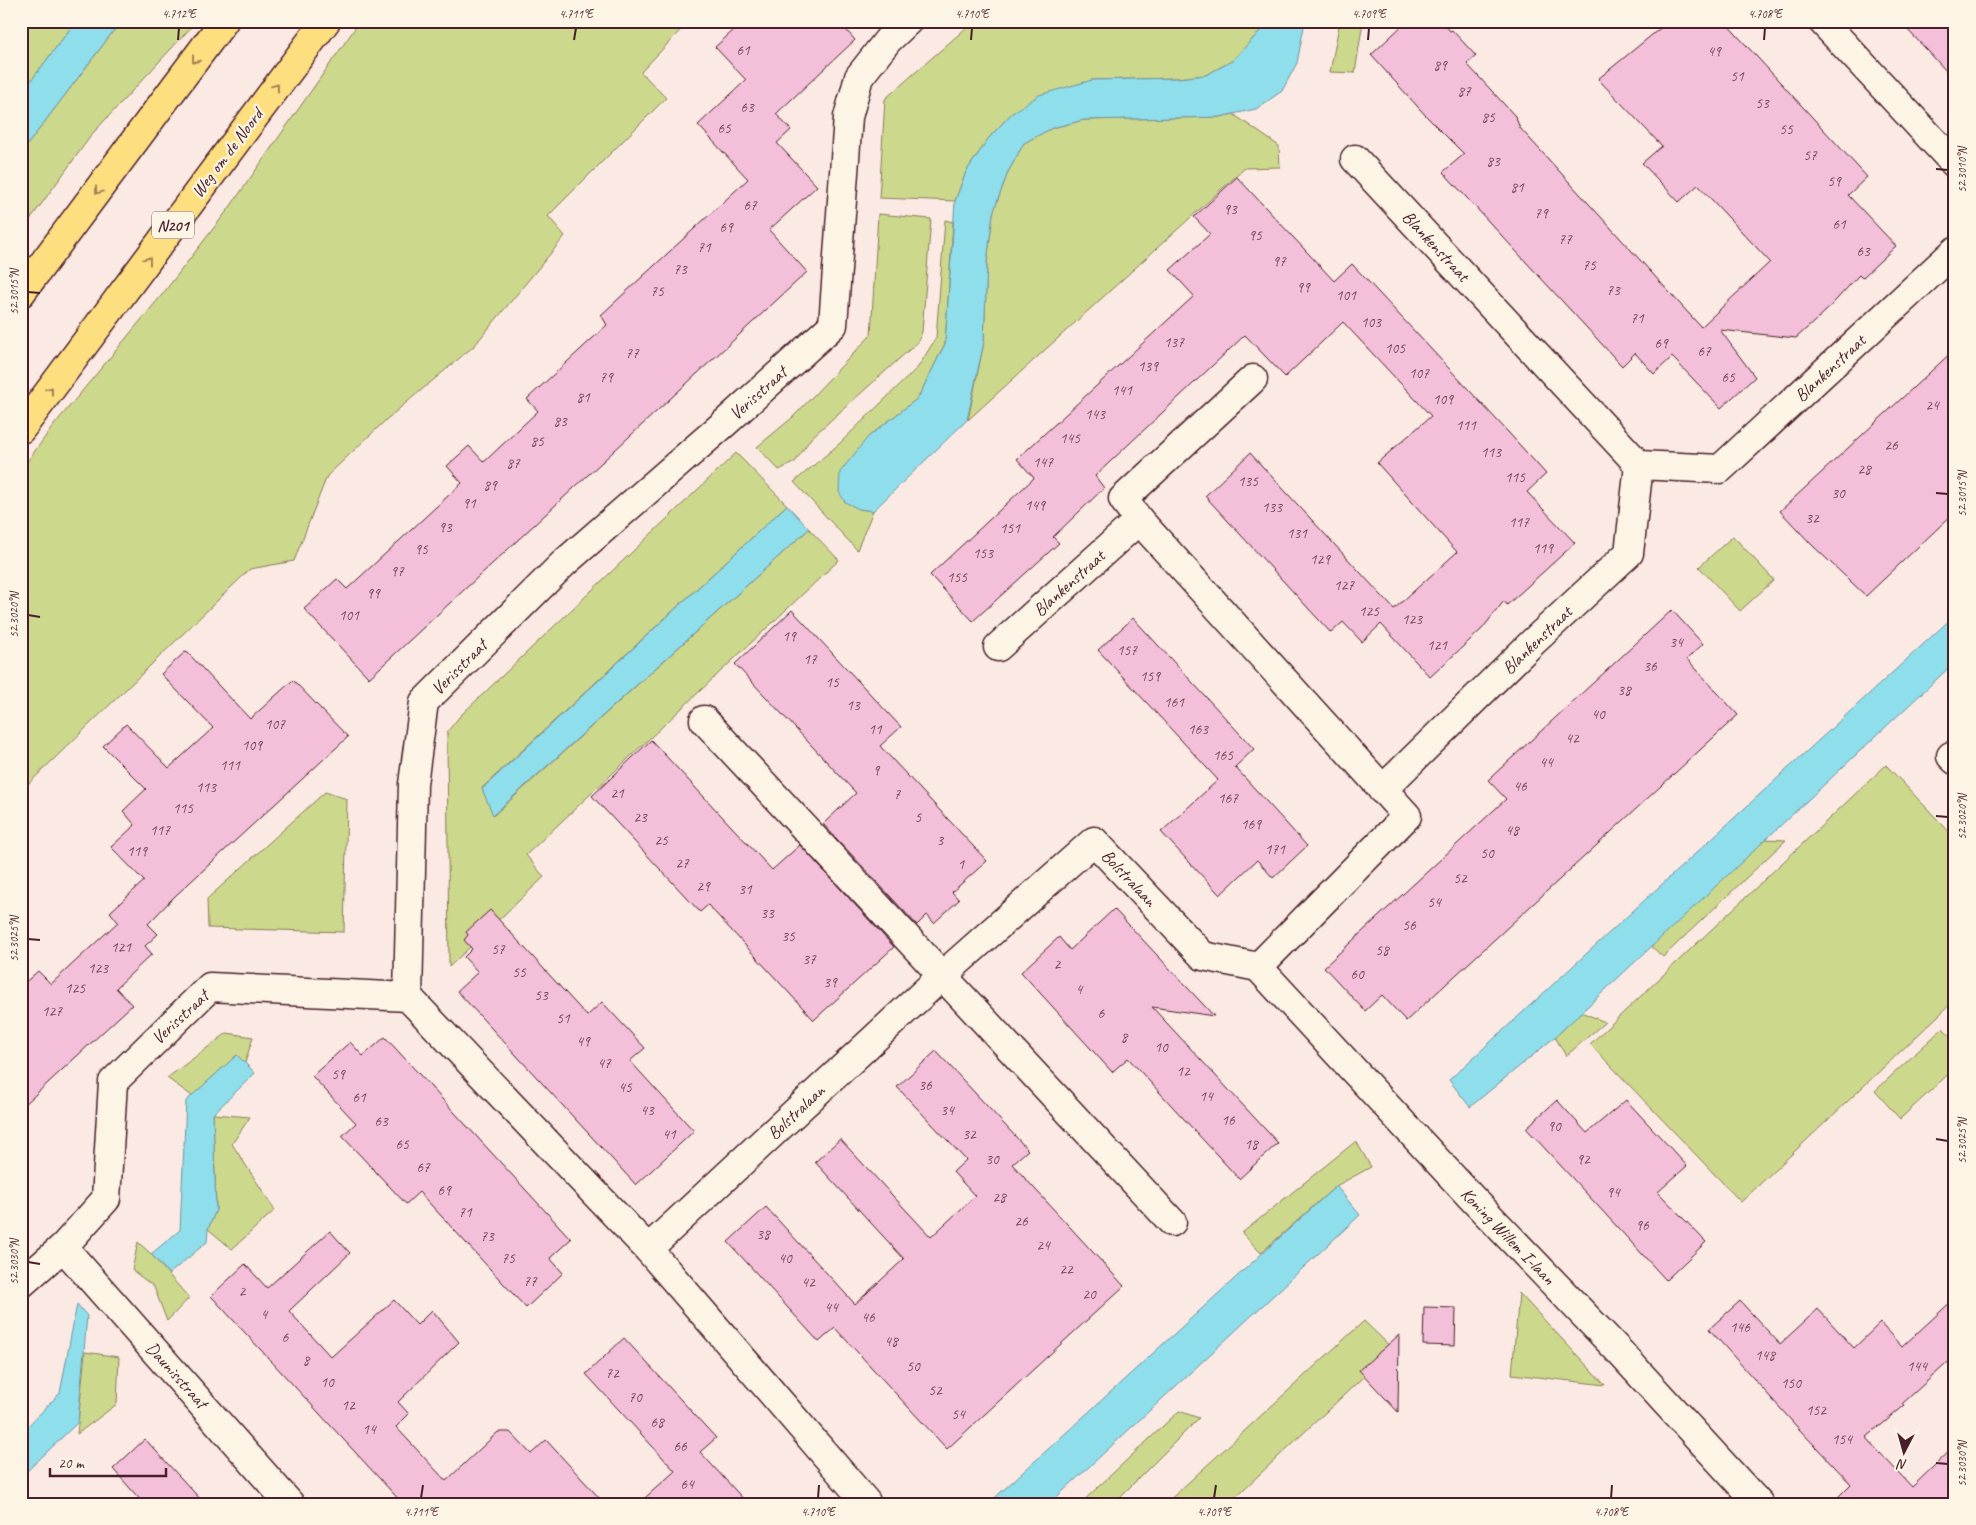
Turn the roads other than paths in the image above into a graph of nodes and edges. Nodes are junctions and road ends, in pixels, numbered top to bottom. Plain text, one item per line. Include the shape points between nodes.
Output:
1 (224, 21) edge
2 (326, 21) edge
3 (908, 21) edge
4 (1822, 21) edge
5 (1356, 159) dead end
6 (1955, 164) edge
7 (1955, 251) edge
8 (21, 293) edge
9 (1253, 379) dead end
10 (21, 429) edge
11 (1639, 464) junction
12 (1140, 520) junction
13 (998, 647) dead end
14 (704, 720) dead end
15 (1382, 790) junction
16 (1258, 967) junction
17 (942, 975) junction
18 (408, 997) junction
19 (1172, 1222) dead end
20 (63, 1247) junction
21 (648, 1248) junction
22 (21, 1284) edge
23 (866, 1502) dead end
24 (290, 1504) edge
25 (1760, 1504) edge

1 -> 8 highway
10 -> 2 highway, Weg om de Noord / N201
3 - 18 street, Verisstraat via 888,40 859,77 848,117 833,326 564,563 424,702 413,784
4 - 6 street
5 - 11 street, Blankenstraat
7 - 11 street, Blankenstraat via 1720,469
9 - 12 street via 1123,499
11 - 15 street, Blankenstraat via 1629,553
12 - 13 street, Blankenstraat
12 - 15 street
14 - 17 street
15 - 16 street via 1407,816
16 - 17 street, Bolstralaan via 1203,956 1094,841
16 - 25 street, Koning Willem I-laan
17 - 19 street
17 - 21 street, Bolstralaan
18 - 20 street, Verisstraat via 210,987 113,1082 106,1199
18 - 21 street
20 - 22 street, Verisstraat
20 - 24 street, Daunisstraat
21 - 23 street

